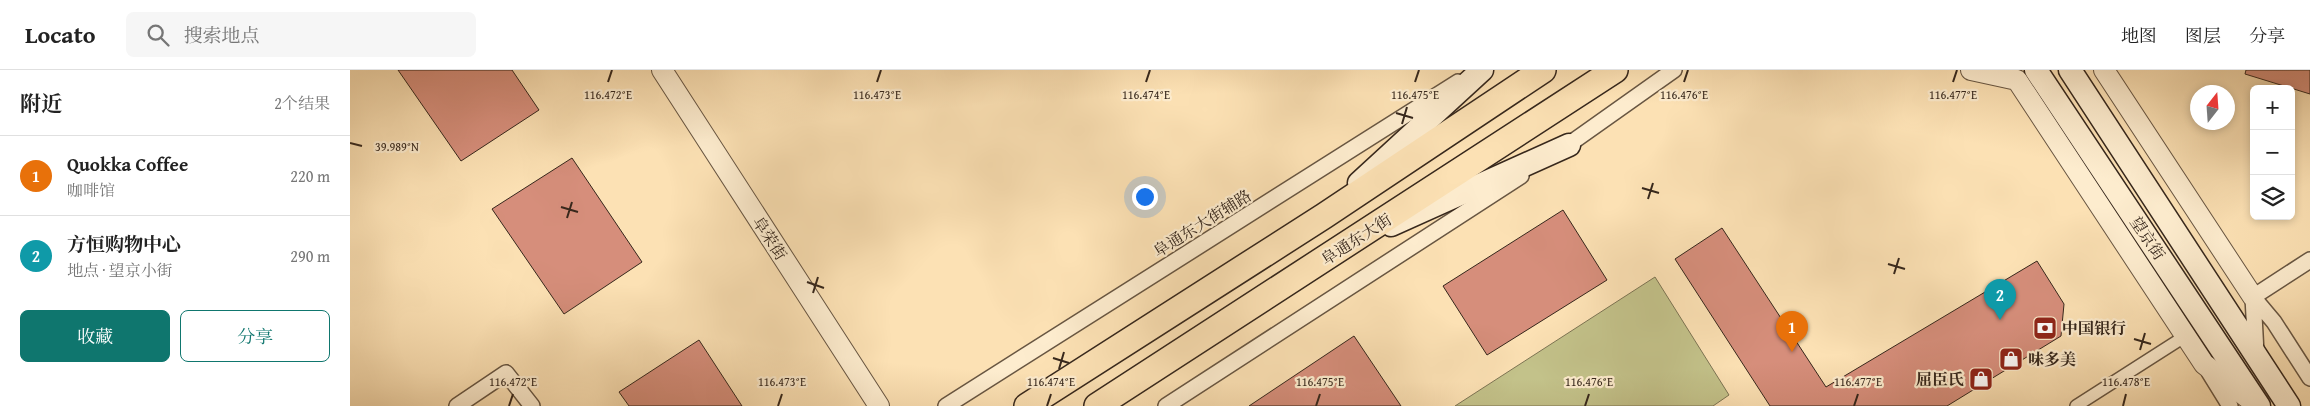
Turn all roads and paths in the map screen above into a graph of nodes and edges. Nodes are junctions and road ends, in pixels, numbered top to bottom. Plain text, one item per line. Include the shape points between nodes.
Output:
1 (662, 70) edge
2 (1476, 70) edge
3 (1482, 70) edge
4 (1543, 70) edge
5 (1615, 70) edge
6 (1674, 70) edge
7 (1971, 70) edge
8 (2036, 70) edge
9 (2070, 70) edge
10 (2104, 70) edge
11 (1569, 145) junction
12 (1324, 216) junction
13 (1349, 244) junction
14 (2310, 260) edge
15 (2253, 297) junction
16 (2187, 335) junction
17 (2256, 353) junction
18 (2204, 364) junction
19 (2310, 378) edge
20 (457, 406) edge
21 (532, 406) edge
22 (878, 406) edge
23 (946, 406) edge
24 (1027, 406) edge
25 (1097, 406) edge
26 (1166, 406) edge
27 (2076, 406) edge
28 (2230, 406) edge
29 (2259, 406) edge
30 (2290, 406) edge

1 - 22 street, 阜荣街
2 - 23 street, 阜通东大街辅路
3 - 12 main road
4 - 12 main road
5 - 13 main road, 阜通东大街
6 - 11 street
7 - 16 street via 2017,80
8 - 29 main road, 望京街
9 - 17 main road
10 - 15 street
11 - 13 main road
11 - 26 street
12 - 24 main road
13 - 25 main road, 阜通东大街
14 - 15 street
15 - 17 street
15 - 19 street via 2274,322
16 - 18 street
16 - 27 street
17 - 30 main road
18 - 28 street
18 - 29 street
20 - 21 street via 506,374

